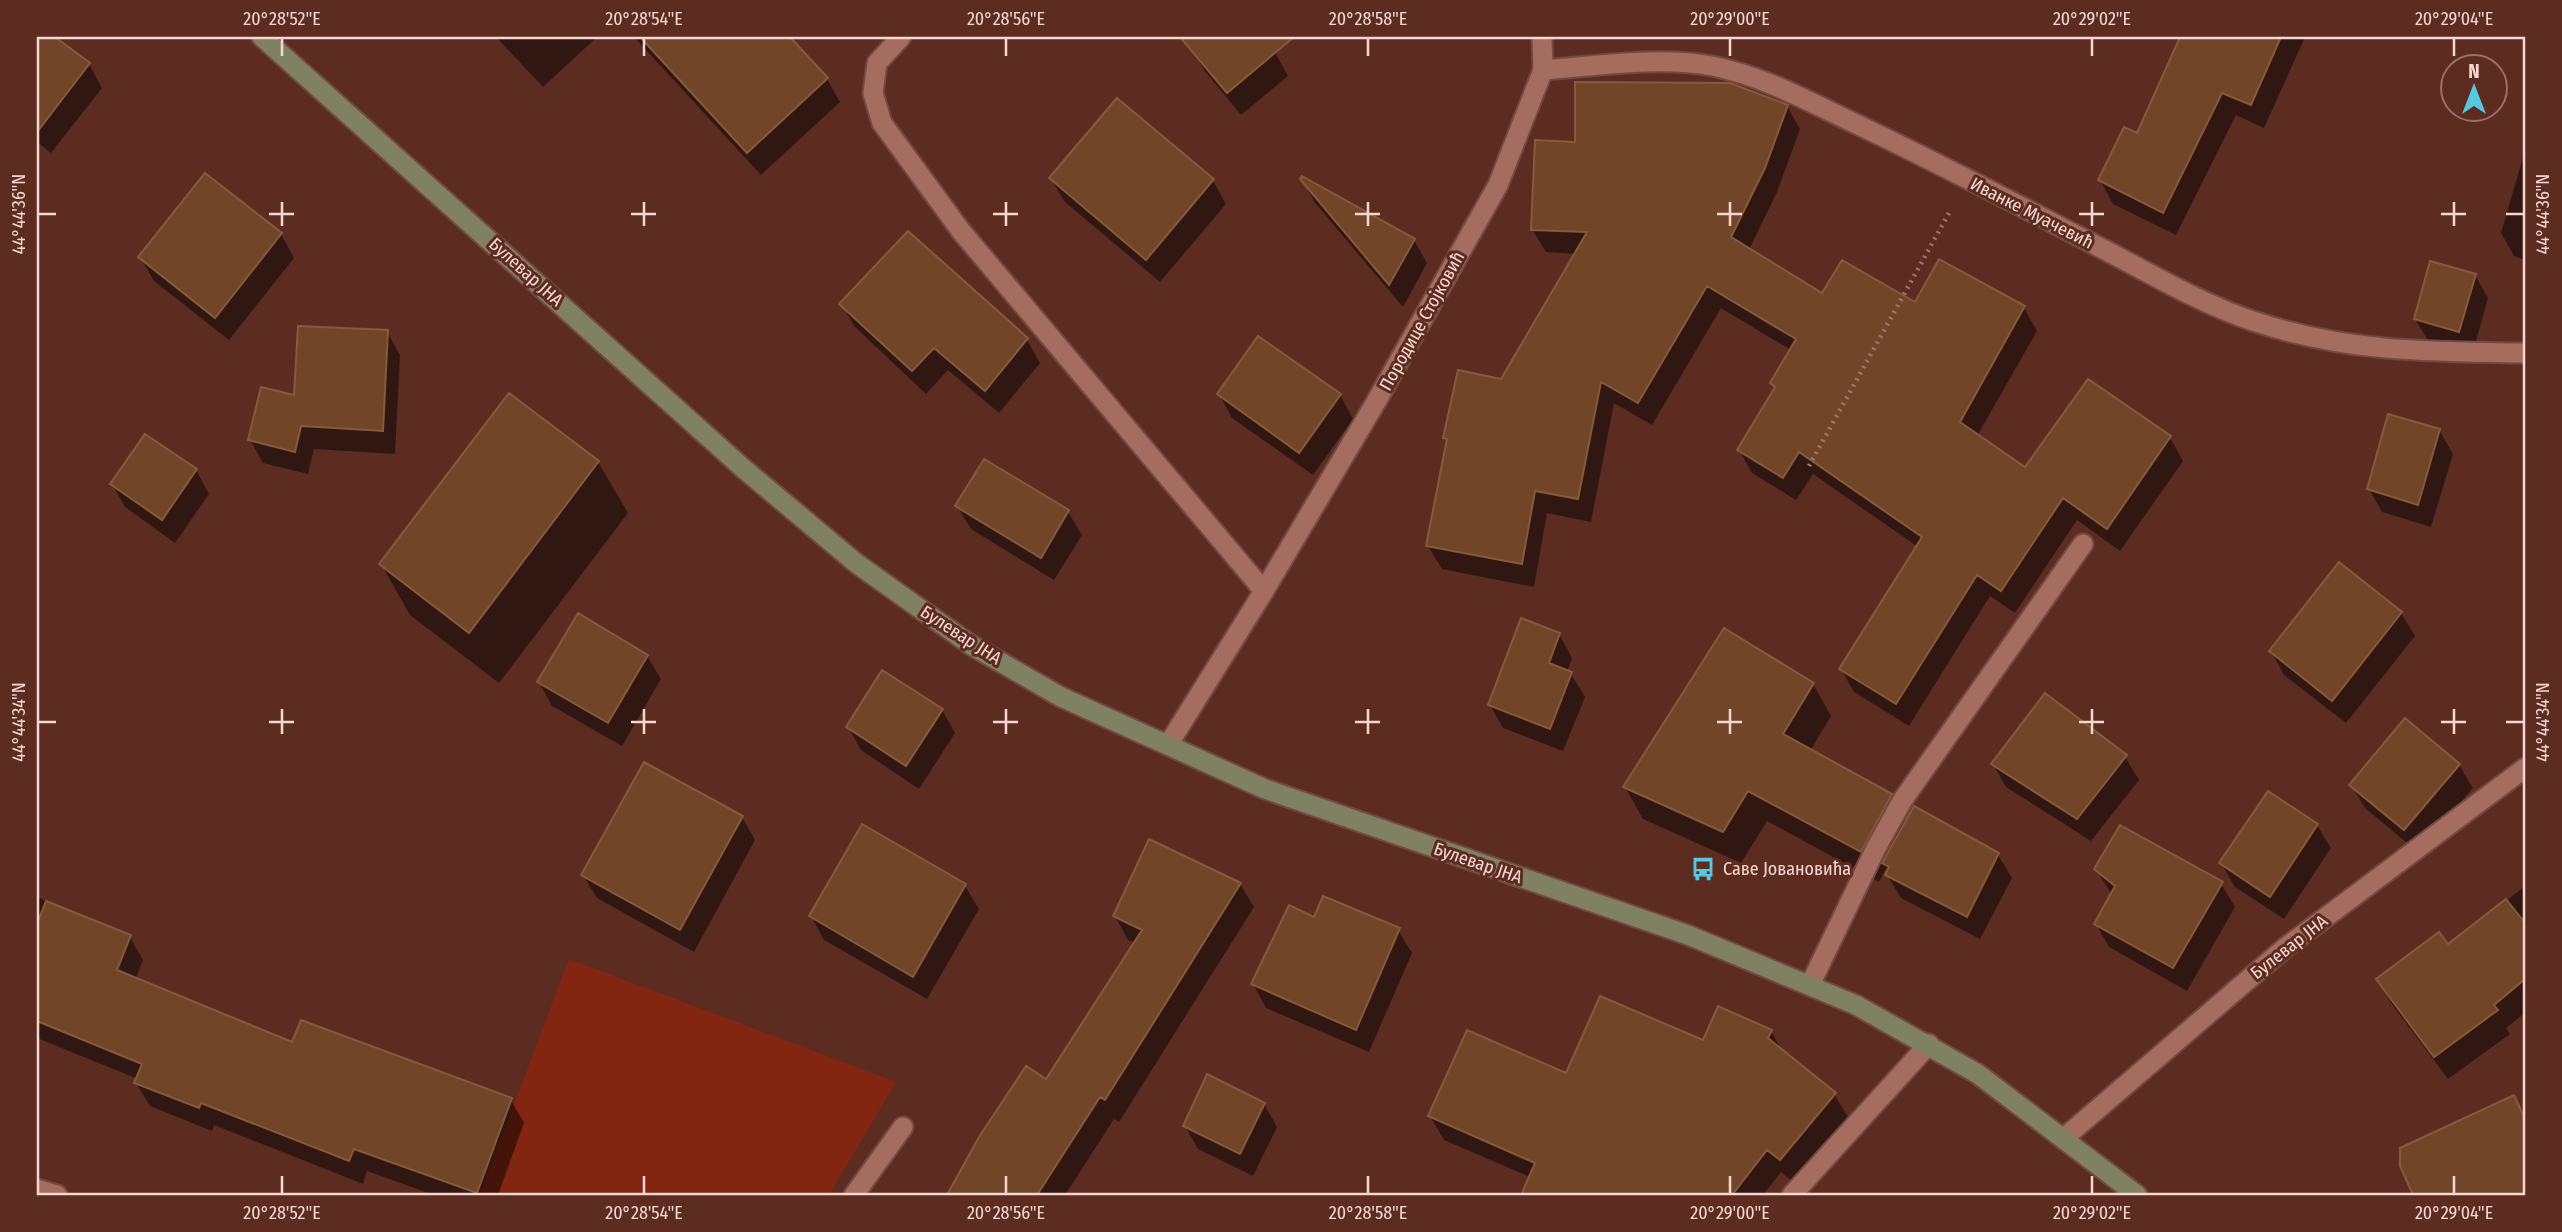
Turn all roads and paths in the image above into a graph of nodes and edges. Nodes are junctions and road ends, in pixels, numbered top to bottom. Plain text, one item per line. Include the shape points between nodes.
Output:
1 (262, 37) edge
2 (901, 37) edge
3 (1542, 37) edge
4 (1543, 70) junction
5 (1952, 208) dead end
6 (2525, 353) edge
7 (1809, 467) dead end
8 (2083, 544) dead end
9 (1264, 591) junction
10 (1168, 745) junction
11 (2525, 768) edge
12 (1810, 985) junction
13 (1929, 1044) junction
14 (902, 1128) dead end
15 (2064, 1138) junction
16 (37, 1189) edge
17 (57, 1195) edge
18 (854, 1195) edge
19 (1792, 1195) edge
20 (2137, 1195) edge

1 - 10 main road, Булевар ЈНА via 744,469 856,563 971,645 1061,697
2 - 9 street via 877,63 873,93 882,123 961,231
3 - 4 street, Породице Стојковић
4 - 6 street, Иванке Муачевић via 1665,62 1734,71 1777,86 1882,136 2191,295 2251,320 2302,336 2373,349
4 - 9 street, Породице Стојковић via 1498,185
5 - 7 path
8 - 12 street via 1902,801
9 - 10 street, Породице Стојковић
10 - 12 main road, Булевар ЈНА via 1265,789 1688,936
11 - 15 street, Булевар ЈНА via 2286,947
12 - 13 main road, Булевар ЈНА
13 - 15 main road, Булевар ЈНА
13 - 19 street
14 - 18 street
15 - 20 main road, Булевар ЈНА
16 - 17 street

